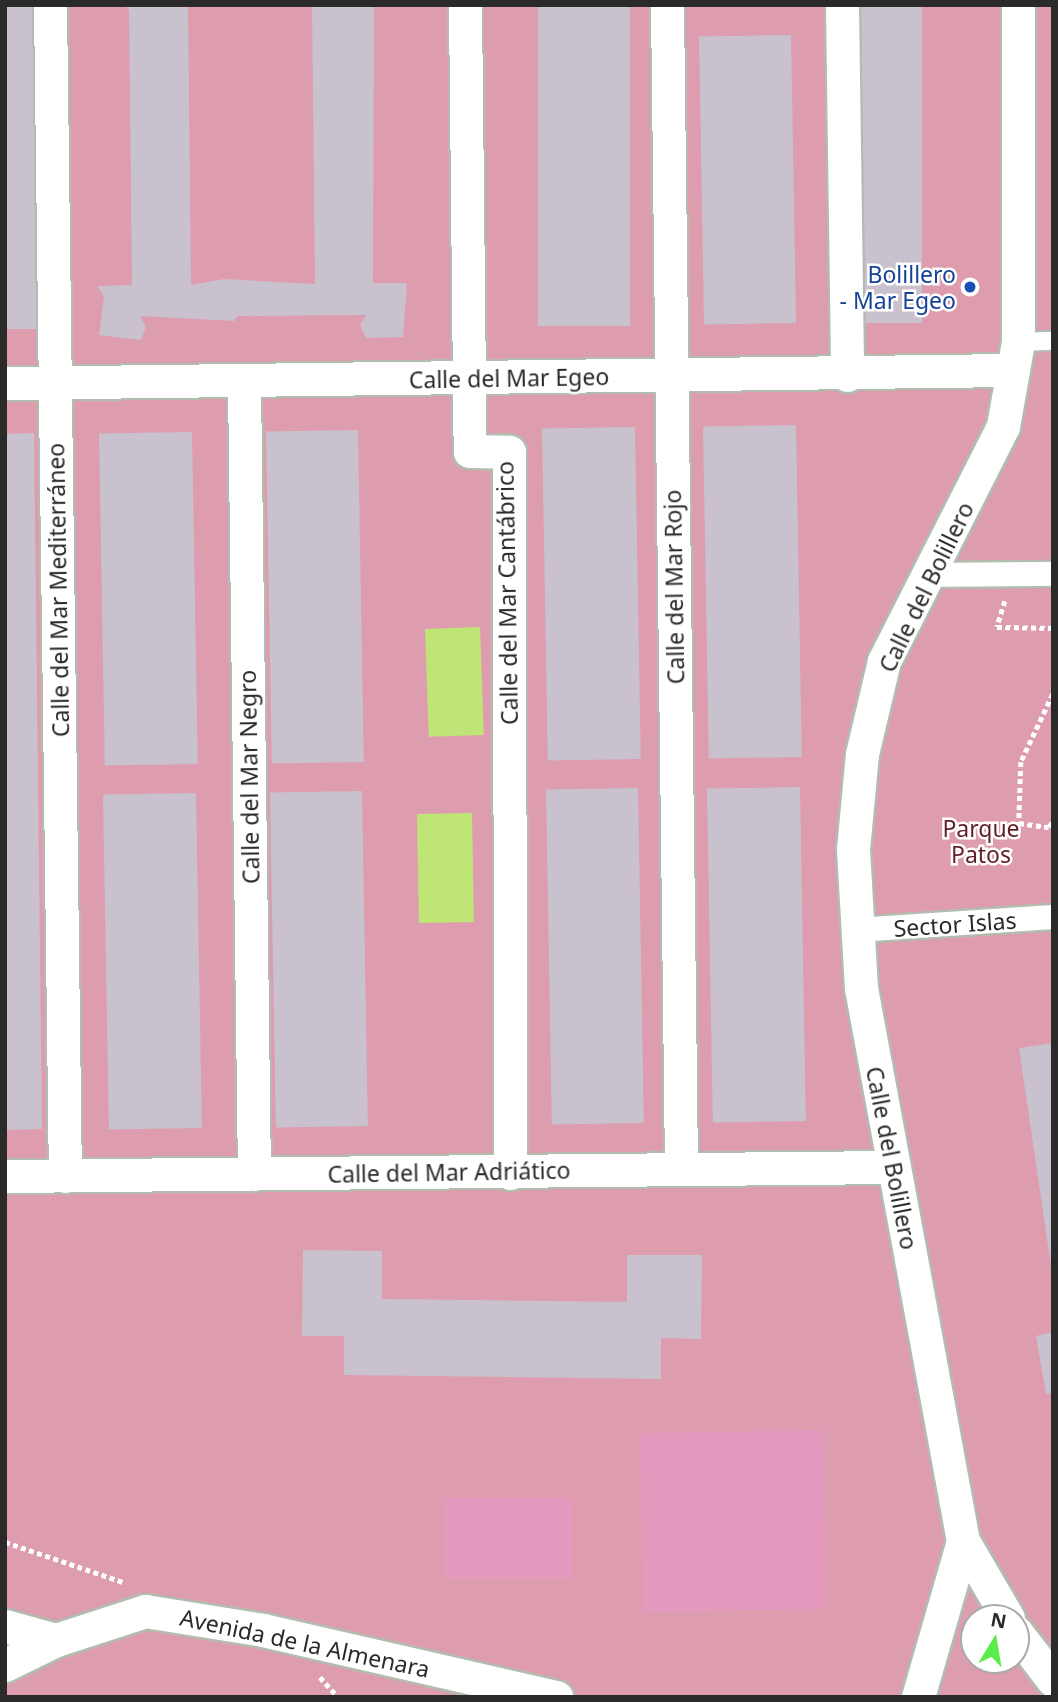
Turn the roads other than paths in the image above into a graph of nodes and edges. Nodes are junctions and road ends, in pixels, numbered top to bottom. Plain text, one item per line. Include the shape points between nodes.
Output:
1 (50, 5) edge
2 (465, 5) edge
3 (667, 5) edge
4 (842, 5) edge
5 (1017, 5) edge
6 (1053, 341) edge
7 (1015, 356) junction
8 (847, 375) junction
9 (671, 376) junction
10 (469, 378) junction
11 (244, 381) junction
12 (5, 383) edge
13 (55, 383) junction
14 (1052, 574) edge
15 (931, 575) junction
16 (1053, 917) edge
17 (857, 930) junction
18 (894, 1167) junction
19 (681, 1169) junction
20 (510, 1173) junction
21 (254, 1174) junction
22 (65, 1176) junction
23 (5, 1177) edge
24 (963, 1542) junction
25 (1000, 1604) edge
26 (5, 1626) edge
27 (56, 1640) junction
28 (1030, 1650) edge
29 (5, 1665) edge
30 (1053, 1680) edge
31 (556, 1697) edge
32 (918, 1697) edge

1 - 13 street, Calle del Mar Mediterráneo
2 - 10 street, Calle del Mar Cantábrico
3 - 9 street, Calle del Mar Rojo
4 - 8 street
5 - 7 street, Calle del Bolillero
6 - 7 lane
7 - 8 street, Calle del Mar Egeo
7 - 15 street, Calle del Bolillero via 1003,426
8 - 9 street, Calle del Mar Egeo
9 - 10 street, Calle del Mar Egeo
9 - 19 street, Calle del Mar Rojo
10 - 11 street, Calle del Mar Egeo
10 - 20 street, Calle del Mar Cantábrico via 470,451 509,452
11 - 13 street, Calle del Mar Egeo
11 - 21 street, Calle del Mar Negro
12 - 13 street, Calle del Mar Egeo
13 - 22 street, Calle del Mar Mediterráneo
14 - 15 street
15 - 17 street, Calle del Bolillero via 884,661 862,754 853,849
16 - 17 street, Sector Islas
17 - 18 street, Calle del Bolillero via 860,988
18 - 19 street, Calle del Mar Adriático
18 - 24 street, Calle del Bolillero
19 - 20 street, Calle del Mar Adriático
20 - 21 street, Calle del Mar Adriático
21 - 22 street, Calle del Mar Adriático
22 - 23 street, Calle del Mar Adriático
24 - 25 street
24 - 32 street
26 - 27 street
27 - 29 street, Avenida de la Almenara
27 - 31 street, Avenida de la Almenara via 145,1611 263,1630
28 - 30 street

